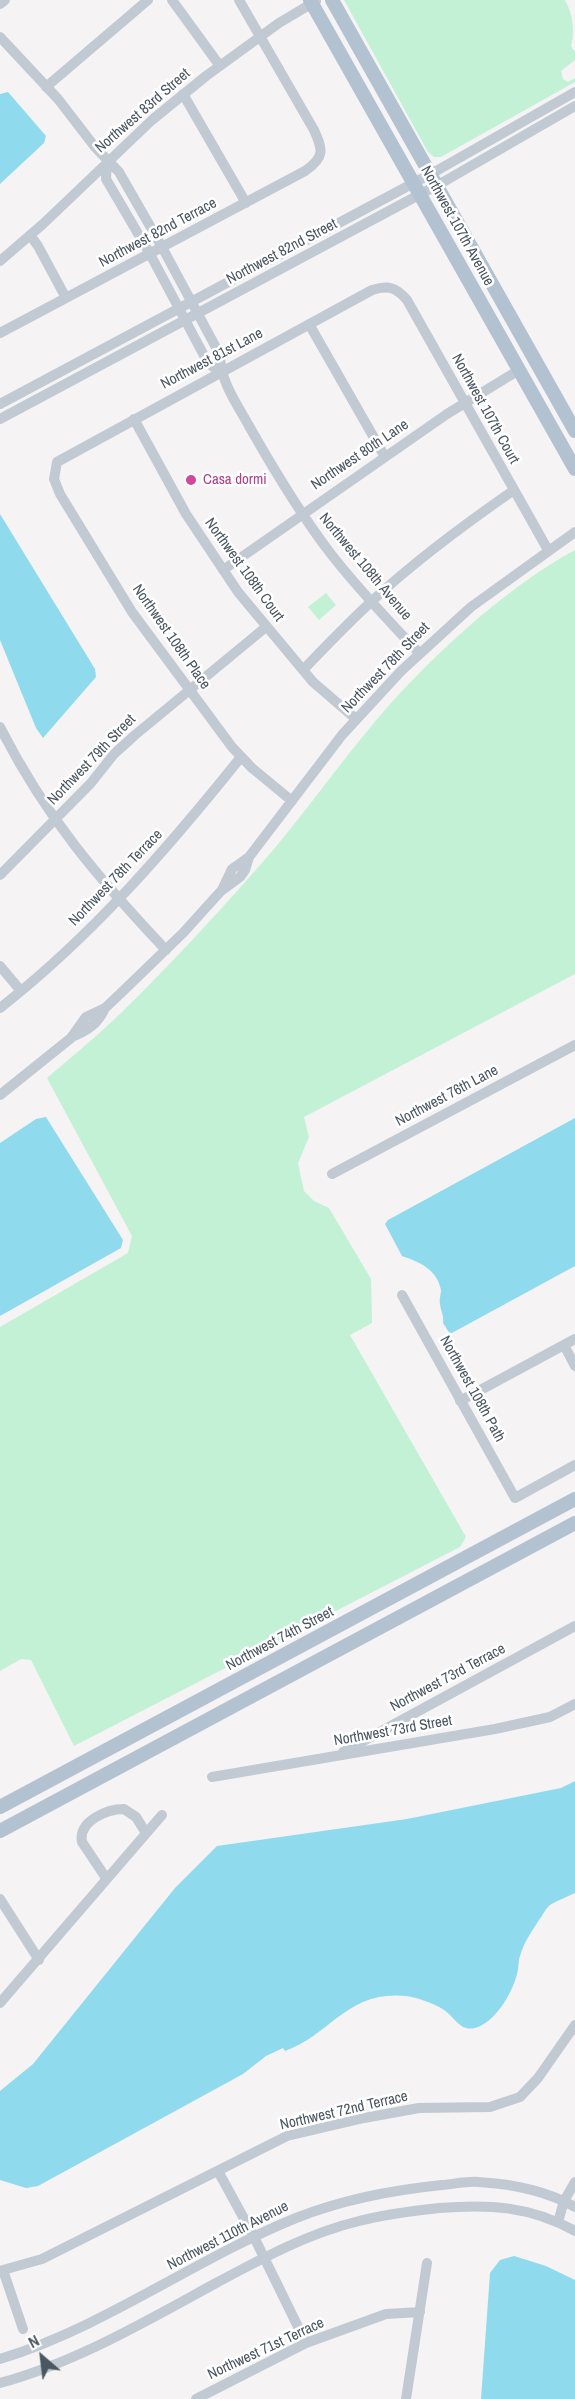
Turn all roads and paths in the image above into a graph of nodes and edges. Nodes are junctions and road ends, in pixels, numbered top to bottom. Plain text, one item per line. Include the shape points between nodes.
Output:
1 (5, 0) edge
2 (148, 0) edge
3 (172, 0) edge
4 (239, 0) edge
5 (332, 0) edge
6 (313, 1) edge
7 (0, 4) edge
8 (0, 37) edge
9 (260, 37) junction
10 (220, 66) junction
11 (46, 87) junction
12 (575, 92) edge
13 (183, 94) junction
14 (575, 106) edge
15 (107, 161) junction
16 (432, 180) junction
17 (417, 189) junction
18 (246, 203) junction
19 (30, 235) junction
20 (162, 247) junction
21 (150, 254) junction
22 (0, 261) edge
23 (392, 287) joint
24 (66, 298) junction
25 (192, 302) junction
26 (178, 309) junction
27 (198, 314) junction
28 (185, 321) junction
29 (309, 324) junction
30 (0, 333) edge
31 (519, 370) junction
32 (220, 372) junction
33 (464, 402) junction
34 (0, 404) edge
35 (0, 419) edge
36 (134, 419) junction
37 (575, 431) edge
38 (385, 457) junction
39 (575, 469) edge
40 (54, 470) joint
41 (514, 490) junction
42 (302, 513) junction
43 (575, 532) edge
44 (548, 550) junction
45 (223, 570) junction
46 (371, 601) junction
47 (266, 627) junction
48 (420, 653) junction
49 (303, 670) junction
50 (190, 691) junction
51 (356, 720) junction
52 (0, 727) edge
53 (241, 757) junction
54 (292, 801) junction
55 (55, 821) junction
56 (0, 875) edge
57 (119, 900) junction
58 (166, 950) junction
59 (0, 966) edge
60 (21, 991) junction
61 (0, 1008) edge
62 (575, 1045) edge
63 (0, 1095) edge
64 (332, 1174) dead end
65 (402, 1295) dead end
66 (575, 1340) edge
67 (564, 1345) junction
68 (575, 1366) edge
69 (460, 1401) junction
70 (575, 1465) edge
71 (575, 1499) edge
72 (575, 1523) edge
73 (575, 1626) edge
74 (575, 1704) edge
75 (335, 1757) junction
76 (212, 1777) dead end
77 (0, 1807) edge
78 (162, 1815) dead end
79 (0, 1831) edge
80 (146, 1833) junction
81 (106, 1878) junction
82 (0, 1899) edge
83 (4, 1917) edge
84 (39, 1960) junction
85 (0, 2003) edge
86 (575, 2025) edge
87 (218, 2171) junction
88 (575, 2182) edge
89 (564, 2201) junction
90 (575, 2207) edge
91 (558, 2222) junction
92 (575, 2232) edge
93 (254, 2237) junction
94 (264, 2258) junction
95 (427, 2263) dead end
96 (420, 2312) junction
97 (23, 2329) dead end
98 (306, 2343) junction
99 (5, 2358) edge
100 (0, 2383) edge
101 (196, 2399) edge
102 (406, 2399) edge

1 - 7 street
2 - 11 street
3 - 10 street
4 - 9 street
5 - 16 main road, Northwest 107th Avenue
6 - 9 street, Northwest 83rd Street
6 - 17 main road, Northwest 107th Avenue
8 - 11 street, Northwest 108th Avenue
9 - 10 street, Northwest 83rd Street
9 - 18 street, Northwest 82nd Terrace via 314,130 321,150 319,159 305,171
10 - 13 street, Northwest 83rd Street
11 - 15 street, Northwest 108th Avenue
12 - 16 street, Northwest 82nd Street
13 - 15 street, Northwest 83rd Street
13 - 18 street
14 - 16 street, Northwest 82nd Street
15 - 19 street, Northwest 83rd Street
15 - 20 street, Northwest 108th Avenue via 119,172
15 - 21 street, Northwest 108th Avenue via 106,179
16 - 17 street, Northwest 82nd Street
16 - 37 main road, Northwest 107th Avenue
17 - 25 street, Northwest 82nd Street
17 - 27 street, Northwest 82nd Street
17 - 31 main road, Northwest 107th Avenue
18 - 20 street, Northwest 82nd Terrace
19 - 22 street, Northwest 83rd Street
19 - 24 street
20 - 21 street, Northwest 82nd Terrace
20 - 25 street, Northwest 108th Avenue
21 - 24 street, Northwest 82nd Terrace
21 - 26 street, Northwest 108th Avenue
23 - 29 street, Northwest 81st Lane via 383,286
23 - 33 street, Northwest 107th Court via 406,300
24 - 30 street, Northwest 82nd Terrace
25 - 26 street, Northwest 82nd Street
25 - 27 street, Northwest 108th Avenue
26 - 28 street, Northwest 108th Avenue
26 - 34 street, Northwest 82nd Street
27 - 28 street, Northwest 82nd Street
27 - 32 street, Northwest 108th Avenue via 220,356
28 - 32 street, Northwest 108th Avenue via 208,363
28 - 35 street, Northwest 82nd Street
29 - 32 street, Northwest 81st Lane
29 - 38 street
31 - 33 street, Northwest 80th Lane
31 - 39 main road, Northwest 107th Avenue
32 - 36 street, Northwest 81st Lane
32 - 42 street, Northwest 108th Avenue
33 - 38 street, Northwest 80th Lane
33 - 41 street, Northwest 107th Court
36 - 40 street, Northwest 81st Lane via 68,454 57,462
36 - 45 street, Northwest 108th Court via 186,514
38 - 42 street, Northwest 80th Lane
40 - 50 street, Northwest 108th Place via 66,504 132,612
41 - 44 street, Northwest 107th Court
41 - 46 street via 437,545
42 - 45 street, Northwest 80th Lane
42 - 46 street, Northwest 108th Avenue
43 - 44 street, Northwest 78th Street
44 - 48 street, Northwest 78th Street via 471,607
45 - 47 street, Northwest 108th Court
46 - 48 street, Northwest 108th Avenue
46 - 49 street
47 - 49 street, Northwest 108th Court
47 - 50 street, Northwest 79th Street
48 - 51 street, Northwest 78th Street
49 - 51 street, Northwest 108th Court
50 - 53 street, Northwest 108th Place
50 - 55 street, Northwest 79th Street via 114,754
51 - 54 street, Northwest 78th Street
52 - 55 street
53 - 54 street, Northwest 108th Place
53 - 57 street, Northwest 78th Terrace
54 - 58 street, Northwest 78th Street via 249,857 232,868 221,891
55 - 56 street, Northwest 79th Street
55 - 57 street
57 - 58 street
57 - 60 street, Northwest 78th Terrace
58 - 63 street, Northwest 78th Street via 105,1008 100,1020
59 - 60 street
60 - 61 street, Northwest 78th Terrace
62 - 64 street, Northwest 76th Lane
65 - 69 street, Northwest 108th Path
66 - 67 street
67 - 68 street
67 - 69 street
69 - 70 street, Northwest 108th Path via 515,1498
71 - 77 main road, Northwest 74th Street
72 - 79 main road
73 - 75 street, Northwest 73rd Terrace
74 - 75 street, Northwest 73rd Street via 550,1716 495,1729
75 - 76 street, Northwest 73rd Street
78 - 80 street
80 - 81 street
80 - 81 street via 136,1817 124,1809 102,1814 86,1825 82,1842
81 - 84 street
82 - 83 street
83 - 84 street
84 - 85 street
86 - 87 street, Northwest 72nd Terrace via 520,2097 490,2107 408,2110 287,2136
87 - 93 street
87 - 97 street, Northwest 72nd Terrace via 42,2259 3,2270
88 - 89 street
89 - 90 street, Northwest 110th Avenue
89 - 91 street
89 - 93 street, Northwest 110th Avenue via 535,2191 478,2182 398,2189 351,2199
91 - 92 street
91 - 94 street via 532,2213 479,2205 402,2212 357,2221
93 - 94 street
93 - 99 street, Northwest 110th Avenue via 147,2295
94 - 98 street
94 - 100 street via 65,2360
95 - 96 street
96 - 98 street, Northwest 71st Terrace via 386,2314
96 - 102 street
98 - 101 street, Northwest 71st Terrace

